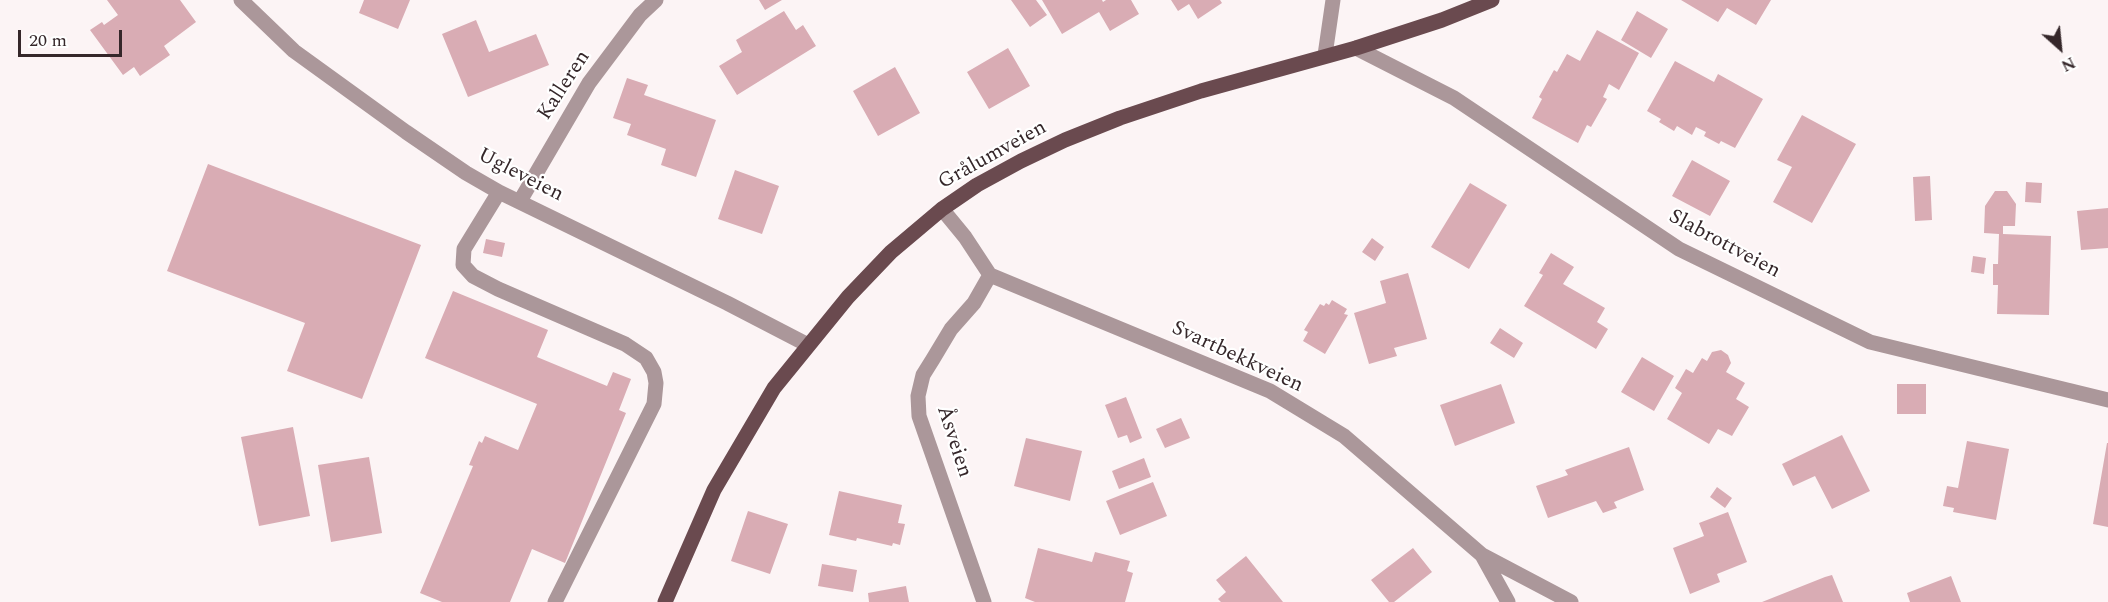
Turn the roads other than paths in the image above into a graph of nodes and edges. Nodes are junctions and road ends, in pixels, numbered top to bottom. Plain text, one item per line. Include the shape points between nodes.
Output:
1 (241, 0) edge
2 (656, 0) edge
3 (1333, 0) edge
4 (1492, 0) edge
5 (1356, 48) junction
6 (1325, 55) junction
7 (499, 192) junction
8 (519, 201) junction
9 (942, 209) junction
10 (990, 275) junction
11 (808, 345) junction
12 (2108, 400) edge
13 (1482, 555) junction
14 (555, 602) edge
15 (665, 602) edge
16 (984, 602) edge
17 (1508, 602) edge
18 (1571, 602) edge

1 - 7 street, Ugleveien via 294,51 457,167
2 - 8 street, Kalleren via 640,15 589,84
3 - 6 street
4 - 5 main road, Grålumveien
5 - 6 main road, Grålumveien
5 - 12 street, Slabrottveien via 1454,98 1679,249 1870,342
6 - 9 main road, Grålumveien via 1120,118 1021,161
7 - 8 street, Ugleveien
7 - 14 street via 464,249 463,265 473,276 498,289 625,344 646,358 656,383 654,405
8 - 11 street, Ugleveien
9 - 10 street
9 - 11 main road, Grålumveien via 891,252
10 - 13 street, Svartbekkveien via 1269,391 1344,436
10 - 16 street, Åsveien via 923,375 918,396 919,416
11 - 15 main road, Grålumveien via 774,388 714,490
13 - 17 street
13 - 18 street, Svartbekkveien

